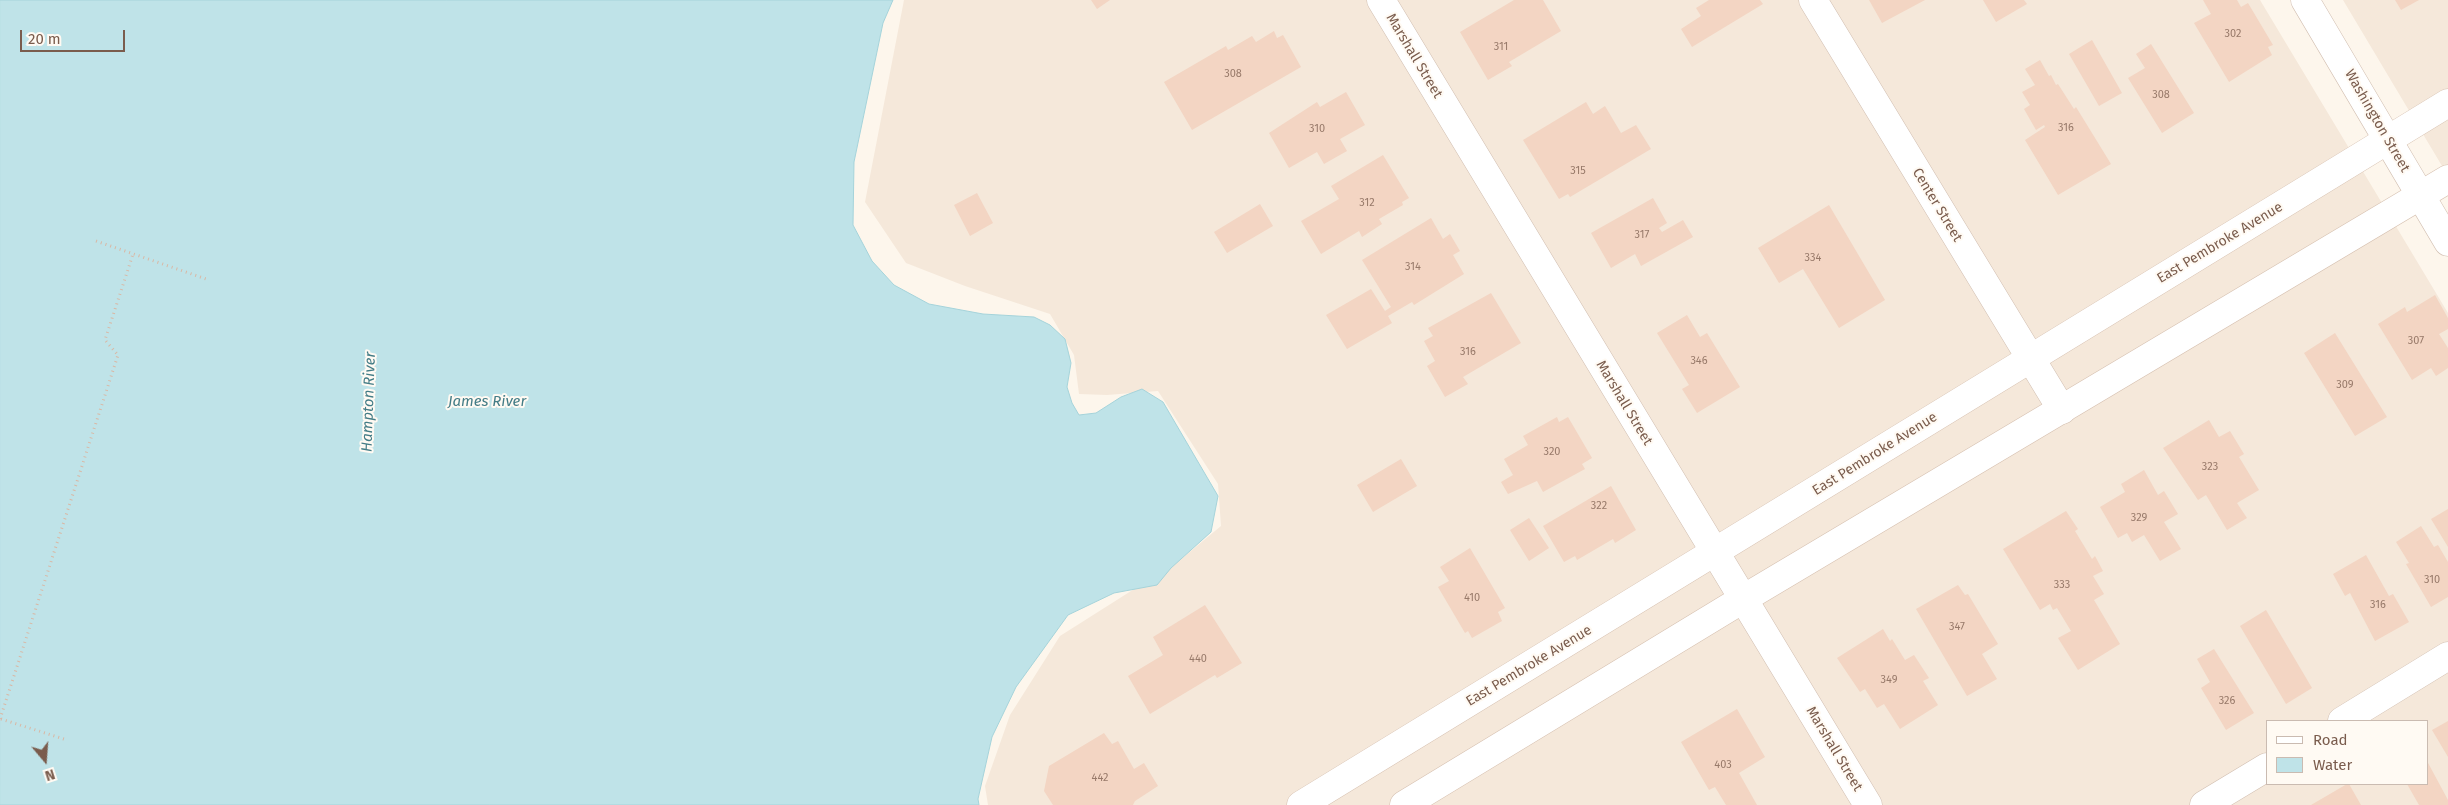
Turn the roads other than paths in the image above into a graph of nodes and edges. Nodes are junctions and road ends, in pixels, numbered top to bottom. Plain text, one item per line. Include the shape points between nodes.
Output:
1 (1381, 0) edge
2 (1813, 0) edge
3 (2305, 0) edge
4 (2448, 104) edge
5 (2389, 140) junction
6 (2448, 179) edge
7 (2420, 196) junction
8 (2448, 242) edge
9 (2031, 359) junction
10 (2062, 410) junction
11 (1715, 553) junction
12 (1743, 599) junction
13 (2448, 656) edge
14 (2344, 720) edge
15 (2266, 768) edge
16 (1301, 805) edge
17 (1404, 805) edge
18 (1868, 805) edge
19 (2204, 805) edge

1 - 11 main road, Marshall Street
2 - 9 main road, Center Street
3 - 5 main road, Washington Street
4 - 5 main road, East Pembroke Avenue
5 - 7 main road, Washington Street
5 - 9 main road, East Pembroke Avenue
6 - 7 main road
7 - 8 main road, Washington Street
7 - 10 main road
9 - 10 main road, Center Street
9 - 11 main road, East Pembroke Avenue
10 - 12 main road
11 - 12 main road, Marshall Street
11 - 16 main road, East Pembroke Avenue
12 - 17 main road
12 - 18 main road, Marshall Street
13 - 14 main road
15 - 19 main road

